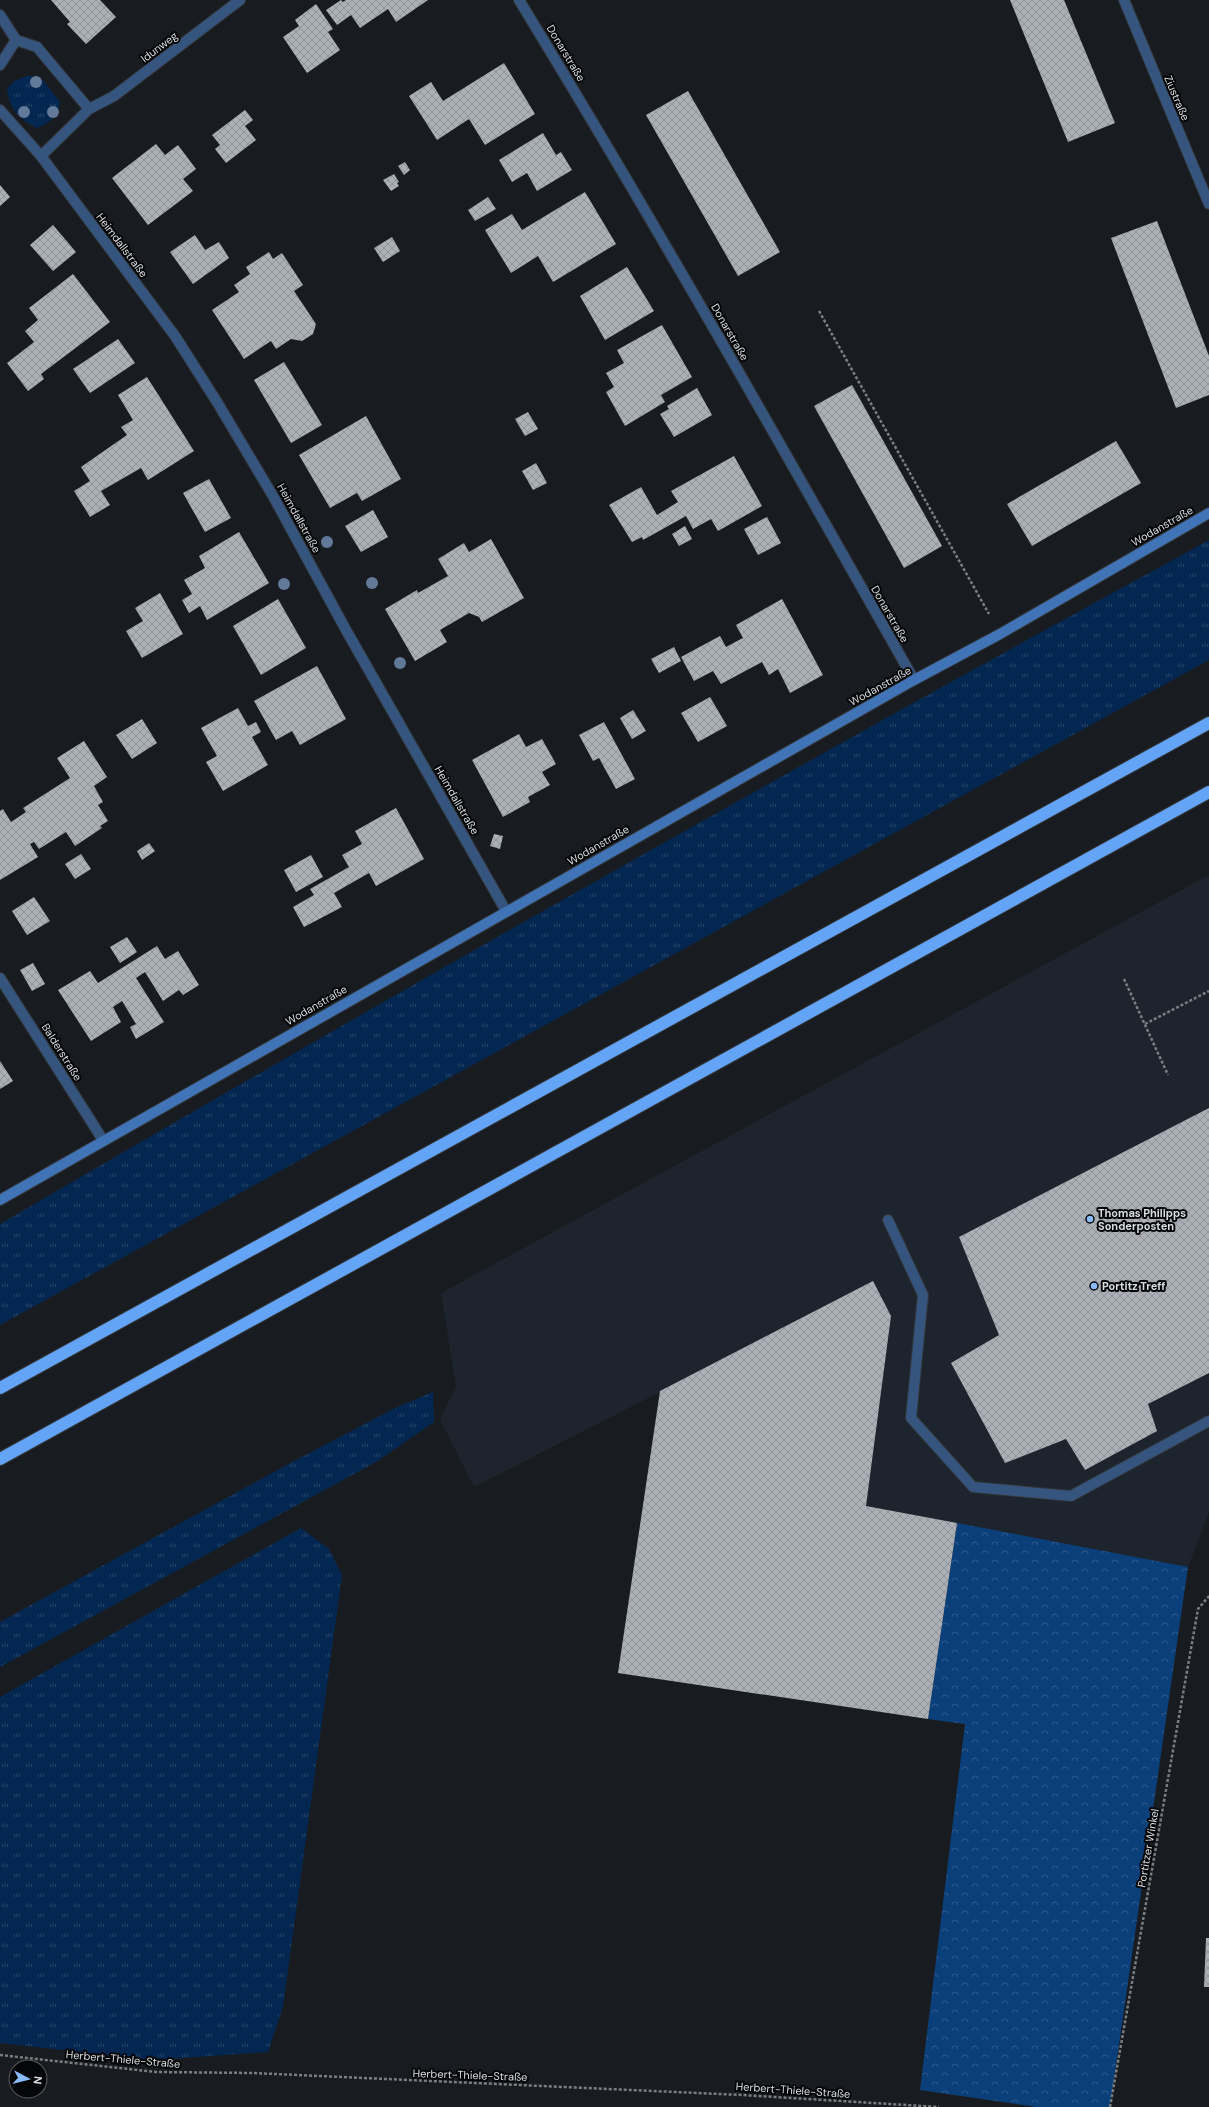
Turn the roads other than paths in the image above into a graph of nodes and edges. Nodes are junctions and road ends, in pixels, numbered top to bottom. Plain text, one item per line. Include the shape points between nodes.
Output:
1 (240, 0) edge
2 (519, 0) edge
3 (1124, 0) edge
4 (0, 15) edge
5 (16, 40) junction
6 (0, 65) edge
7 (89, 109) junction
8 (0, 110) edge
9 (41, 156) junction
10 (1209, 204) edge
11 (1209, 513) edge
12 (914, 680) junction
13 (1209, 723) edge
14 (1209, 792) edge
15 (506, 911) junction
16 (0, 978) edge
17 (103, 1140) junction
18 (0, 1200) edge
19 (888, 1220) dead end
20 (0, 1388) edge
21 (1209, 1420) edge
22 (0, 1459) edge

1 - 7 street, Idunweg via 114,96
2 - 12 street, Donarstraße via 593,120 721,340
3 - 10 street, Ziustraße
4 - 5 street
5 - 6 street
5 - 7 street via 37,47
7 - 9 street
8 - 9 street, Heimdallstraße
9 - 15 street, Heimdallstraße via 175,336 218,402
11 - 12 street, Wodanstraße via 1000,634
12 - 15 street, Wodanstraße
13 - 20 highway
14 - 22 highway
15 - 17 street, Wodanstraße
16 - 17 street, Balderstraße
17 - 18 street, Wodanstraße
19 - 21 street via 924,1295 911,1418 973,1487 1071,1496

